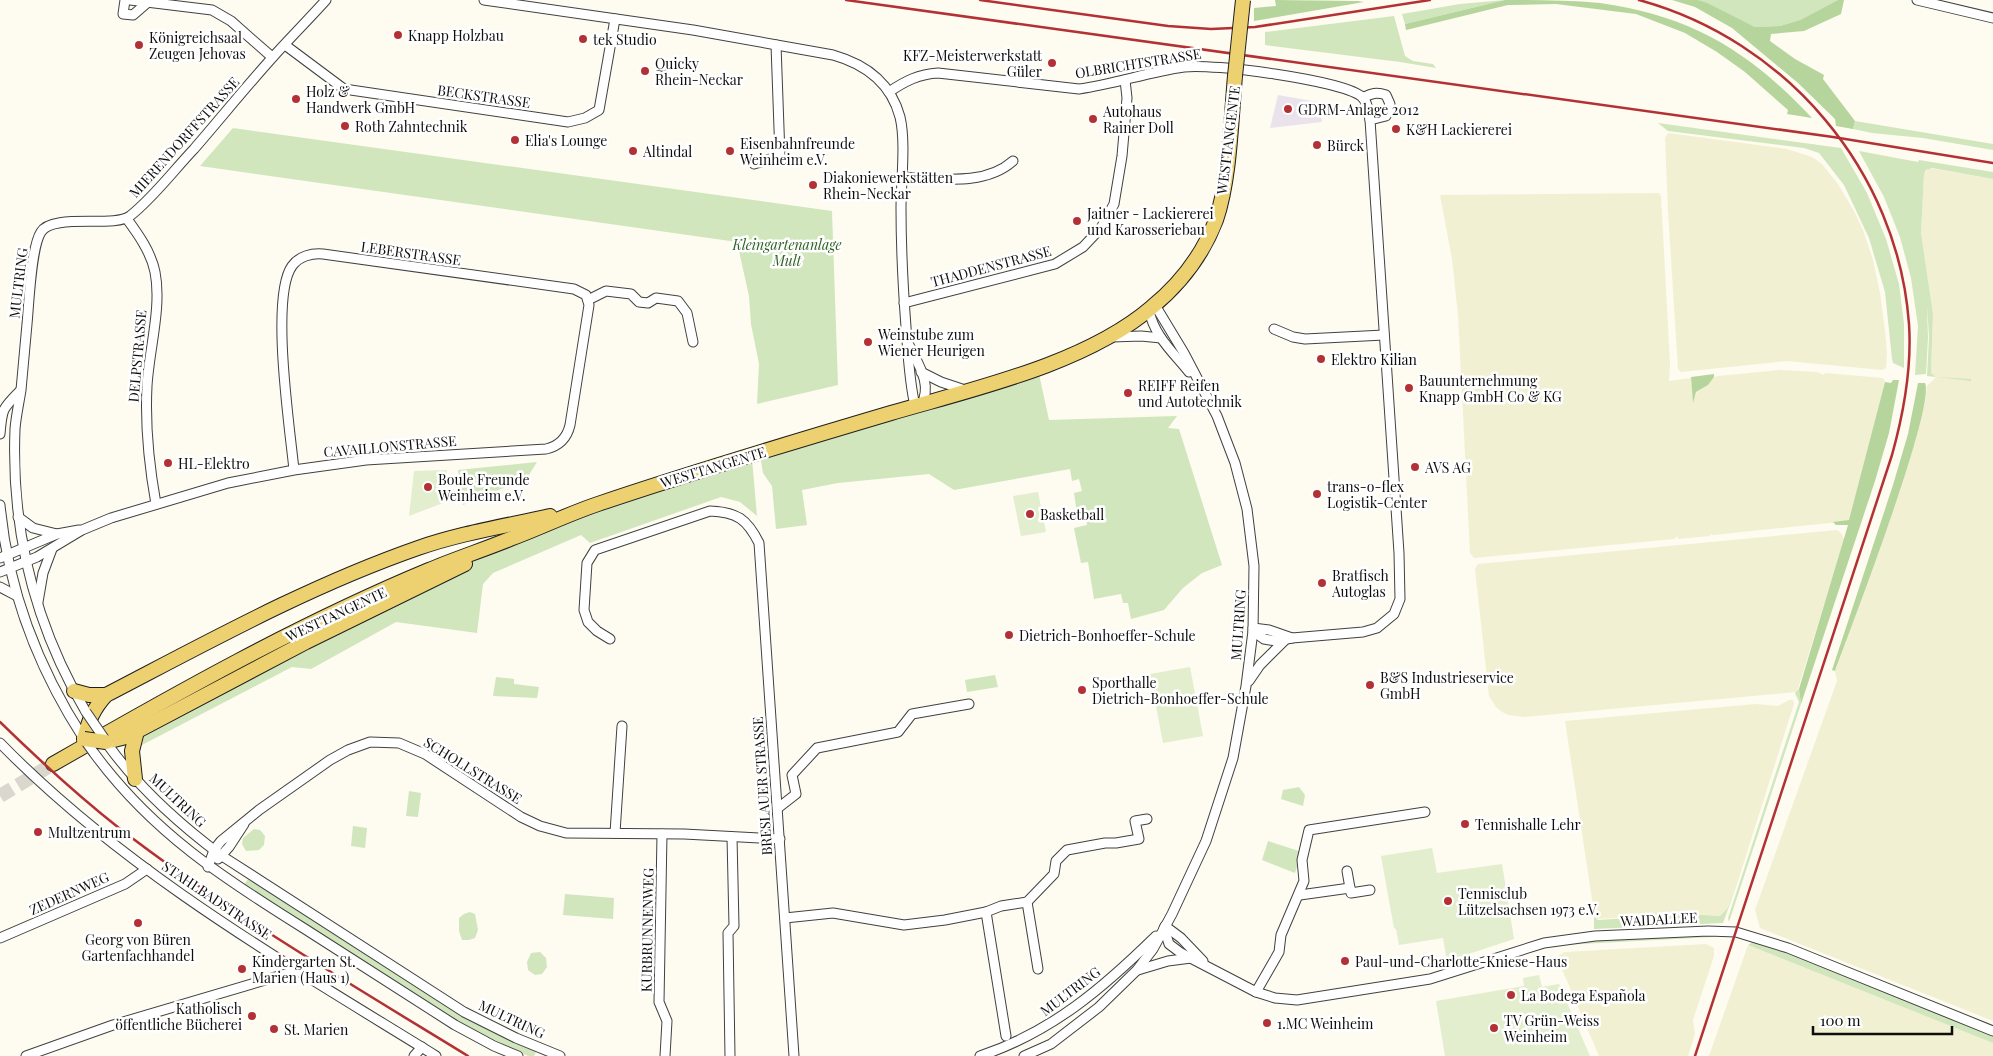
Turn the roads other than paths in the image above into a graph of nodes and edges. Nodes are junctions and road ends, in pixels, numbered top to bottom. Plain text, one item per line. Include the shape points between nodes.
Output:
1 (125, 0) edge
2 (130, 0) edge
3 (326, 0) edge
4 (484, 0) edge
5 (1243, 0) edge
6 (1917, 0) edge
7 (148, 2) junction
8 (1993, 18) edge
9 (615, 19) junction
10 (285, 45) junction
11 (776, 45) junction
12 (272, 57) junction
13 (1125, 80) junction
14 (889, 92) junction
15 (1363, 98) junction
16 (1370, 120) junction
17 (1013, 161) dead end
18 (754, 164) dead end
19 (902, 177) junction
20 (126, 219) junction
21 (588, 300) junction
22 (904, 303) junction
23 (1152, 308) junction
24 (1274, 330) dead end
25 (1384, 335) junction
26 (1110, 337) junction
27 (1161, 338) junction
28 (907, 341) junction
29 (693, 342) dead end
30 (921, 372) junction
31 (1196, 380) junction
32 (20, 390) junction
33 (968, 391) junction
34 (918, 405) junction
35 (1, 412) edge
36 (16, 421) junction
37 (0, 434) edge
38 (294, 470) junction
39 (156, 504) junction
40 (0, 505) edge
41 (593, 506) junction
42 (0, 510) edge
43 (18, 517) junction
44 (82, 530) junction
45 (57, 534) junction
46 (514, 538) junction
47 (23, 548) junction
48 (52, 549) junction
49 (4, 556) edge
50 (26, 562) junction
51 (10, 568) junction
52 (0, 572) edge
53 (0, 587) edge
54 (17, 596) junction
55 (38, 608) junction
56 (1253, 629) junction
57 (610, 639) dead end
58 (1288, 639) junction
59 (1246, 686) junction
60 (74, 691) junction
61 (106, 695) junction
62 (970, 704) dead end
63 (90, 712) junction
64 (622, 726) dead end
65 (137, 731) junction
66 (84, 739) junction
67 (109, 742) junction
68 (0, 743) edge
69 (53, 764) tunnel mouth
70 (135, 779) junction
71 (778, 808) junction
72 (1425, 812) dead end
73 (1147, 819) dead end
74 (615, 833) junction
75 (662, 834) junction
76 (732, 837) junction
77 (780, 839) junction
78 (218, 853) junction
79 (208, 867) junction
80 (147, 869) junction
81 (1347, 870) dead end
82 (1350, 888) junction
83 (1370, 890) dead end
84 (1300, 895) junction
85 (1027, 902) junction
86 (986, 912) junction
87 (785, 918) junction
88 (1164, 927) junction
89 (0, 938) edge
90 (1190, 958) junction
91 (1207, 965) junction
92 (292, 967) junction
93 (1038, 969) dead end
94 (1137, 970) junction
95 (1256, 992) junction
96 (793, 1028) junction
97 (1993, 1030) edge
98 (1006, 1036) dead end
99 (422, 1047) junction
100 (26, 1056) edge
101 (414, 1056) edge
102 (436, 1056) edge
103 (518, 1056) edge
104 (560, 1056) edge
105 (665, 1056) edge
106 (730, 1056) edge
107 (794, 1056) edge
108 (800, 1056) edge
109 (980, 1056) edge
110 (1024, 1056) edge

1 - 7 street via 123,14 133,16
2 - 7 street
3 - 10 street, MIERENDORFFSTRASSE
4 - 9 street
5 - 23 main road, WESTTANGENTE, bridge via 1227,169 1216,218 1203,248 1183,277
6 - 8 street
7 - 12 street via 217,12
9 - 10 street, BECKSTRASSE via 599,110 568,122 344,89
9 - 11 street
10 - 12 street, MIERENDORFFSTRASSE
11 - 14 street via 850,60 872,73
11 - 18 street via 780,156
12 - 20 street, MIERENDORFFSTRASSE via 199,143 141,207
13 - 14 street, OLBRICHTSTRASSE via 1079,88 938,73 904,82
13 - 15 street, OLBRICHTSTRASSE via 1185,66 1211,66 1308,80 1350,91
13 - 22 street, THADDENSTRASSE via 1127,98 1122,156 1114,204 1101,228 1083,247 1055,264
14 - 19 street via 900,116
15 - 16 street
15 - 16 street via 1370,94 1386,94 1390,104 1386,116
16 - 25 street
17 - 19 street via 995,172 966,179
19 - 22 street
20 - 32 street, MULTRING via 63,223 41,230 31,280
20 - 39 street, DELPSTRASSE via 148,253 155,272 146,418
21 - 29 street via 606,291 631,294 639,302 656,298 678,301 687,313
21 - 38 street, CAVAILLONSTRASSE via 568,434 555,447 366,460
21 - 38 street, LEBERSTRASSE via 586,295 574,289 323,254 298,260 285,284 283,321 284,381
22 - 28 street
23 - 26 main road, WESTTANGENTE
23 - 27 street, MULTRING via 1152,325
23 - 31 street, MULTRING via 1184,353
24 - 25 street via 1305,339
25 - 58 street via 1400,562 1398,607 1386,623 1377,628
26 - 27 street
26 - 33 main road, WESTTANGENTE via 1039,368
27 - 31 street, MULTRING
28 - 30 street
28 - 34 street via 912,390
30 - 33 street
30 - 34 street via 926,392
31 - 56 street, MULTRING via 1217,416 1236,463 1248,509 1254,566
32 - 35 street
32 - 36 street, MULTRING
33 - 34 main road, WESTTANGENTE
34 - 41 main road, WESTTANGENTE via 726,462
35 - 36 street
35 - 37 street
36 - 43 street, MULTRING
38 - 39 street, CAVAILLONSTRASSE via 228,483
39 - 44 street, CAVAILLONSTRASSE
40 - 42 street
41 - 46 main road, WESTTANGENTE
41 - 61 main road via 450,538 322,585
42 - 49 street
43 - 45 street, CAVAILLONSTRASSE via 33,528
43 - 47 street, MULTRING
44 - 45 street, CAVAILLONSTRASSE
44 - 48 street, CAVAILLONSTRASSE
45 - 47 street, CAVAILLONSTRASSE
46 - 65 main road
46 - 69 main road, WESTTANGENTE via 335,612 198,682
47 - 49 street, CAVAILLONSTRASSE
47 - 50 street, MULTRING
48 - 50 street, CAVAILLONSTRASSE
48 - 55 street via 43,573
49 - 51 street
50 - 51 street, CAVAILLONSTRASSE
50 - 55 street, MULTRING
51 - 52 street, CAVAILLONSTRASSE
51 - 54 street
53 - 54 street
54 - 66 street via 38,655
55 - 60 street, MULTRING
56 - 58 street via 1269,630
56 - 59 street, MULTRING
57 - 71 street, BRESLAUER STRASSE via 597,631 585,616 587,563 595,550 710,511 738,516 750,526 758,543
58 - 59 street via 1260,665
59 - 88 street, MULTRING via 1233,758 1206,841
60 - 61 main road
60 - 63 street, MULTRING
61 - 63 main road
62 - 71 street via 912,714 898,732 817,748 792,775 796,794
63 - 66 main road
63 - 67 street, MULTRING, bridge
64 - 74 street
65 - 67 main road
65 - 70 main road via 132,751
66 - 67 main road, bridge
66 - 79 street, bridge via 146,815
67 - 70 street, MULTRING
68 - 80 street, STAHLBADSTRASSE
70 - 78 street, MULTRING via 190,832
71 - 77 street, BRESLAUER STRASSE
72 - 84 street via 1310,830 1302,860 1304,882
73 - 85 street via 1136,821 1139,839 1067,850 1056,860 1054,874
74 - 75 street, SCHOLLSTRASSE
74 - 78 street, SCHOLLSTRASSE via 566,833 540,826 424,754 399,743 370,742 330,760 259,810
75 - 76 street, SCHOLLSTRASSE
75 - 105 street, KURBRUNNENWEG via 659,1002 667,1021
76 - 77 street, SCHOLLSTRASSE
76 - 106 street via 734,926 728,933
77 - 87 street, BRESLAUER STRASSE
78 - 79 street, SCHOLLSTRASSE
78 - 104 street, MULTRING via 464,1012
79 - 103 street via 455,1025
80 - 89 street, ZEDERNWEG via 125,884
80 - 92 street, STAHLBADSTRASSE
81 - 82 street
82 - 83 street via 1351,893
82 - 84 street
84 - 95 street via 1281,935 1279,952
85 - 86 street
85 - 93 street
86 - 87 street via 904,925 833,913
86 - 98 street
87 - 96 street, BRESLAUER STRASSE
88 - 90 street, WAIDALLEE via 1169,944
88 - 91 street, WAIDALLEE via 1181,938
88 - 94 street, MULTRING
88 - 109 street, MULTRING via 1106,983 1050,1024
90 - 91 street, WAIDALLEE
90 - 94 street
91 - 95 street, WAIDALLEE
92 - 99 street, STAHLBADSTRASSE
92 - 100 street via 289,973 113,1025
94 - 110 street, MULTRING via 1115,993 1051,1044
95 - 97 street, WAIDALLEE via 1274,998 1298,1000 1430,979 1544,943 1595,936 1726,931 1788,948
96 - 107 street, BRESLAUER STRASSE
96 - 108 street, BRESLAUER STRASSE
99 - 101 street
99 - 102 street, STAHLBADSTRASSE

